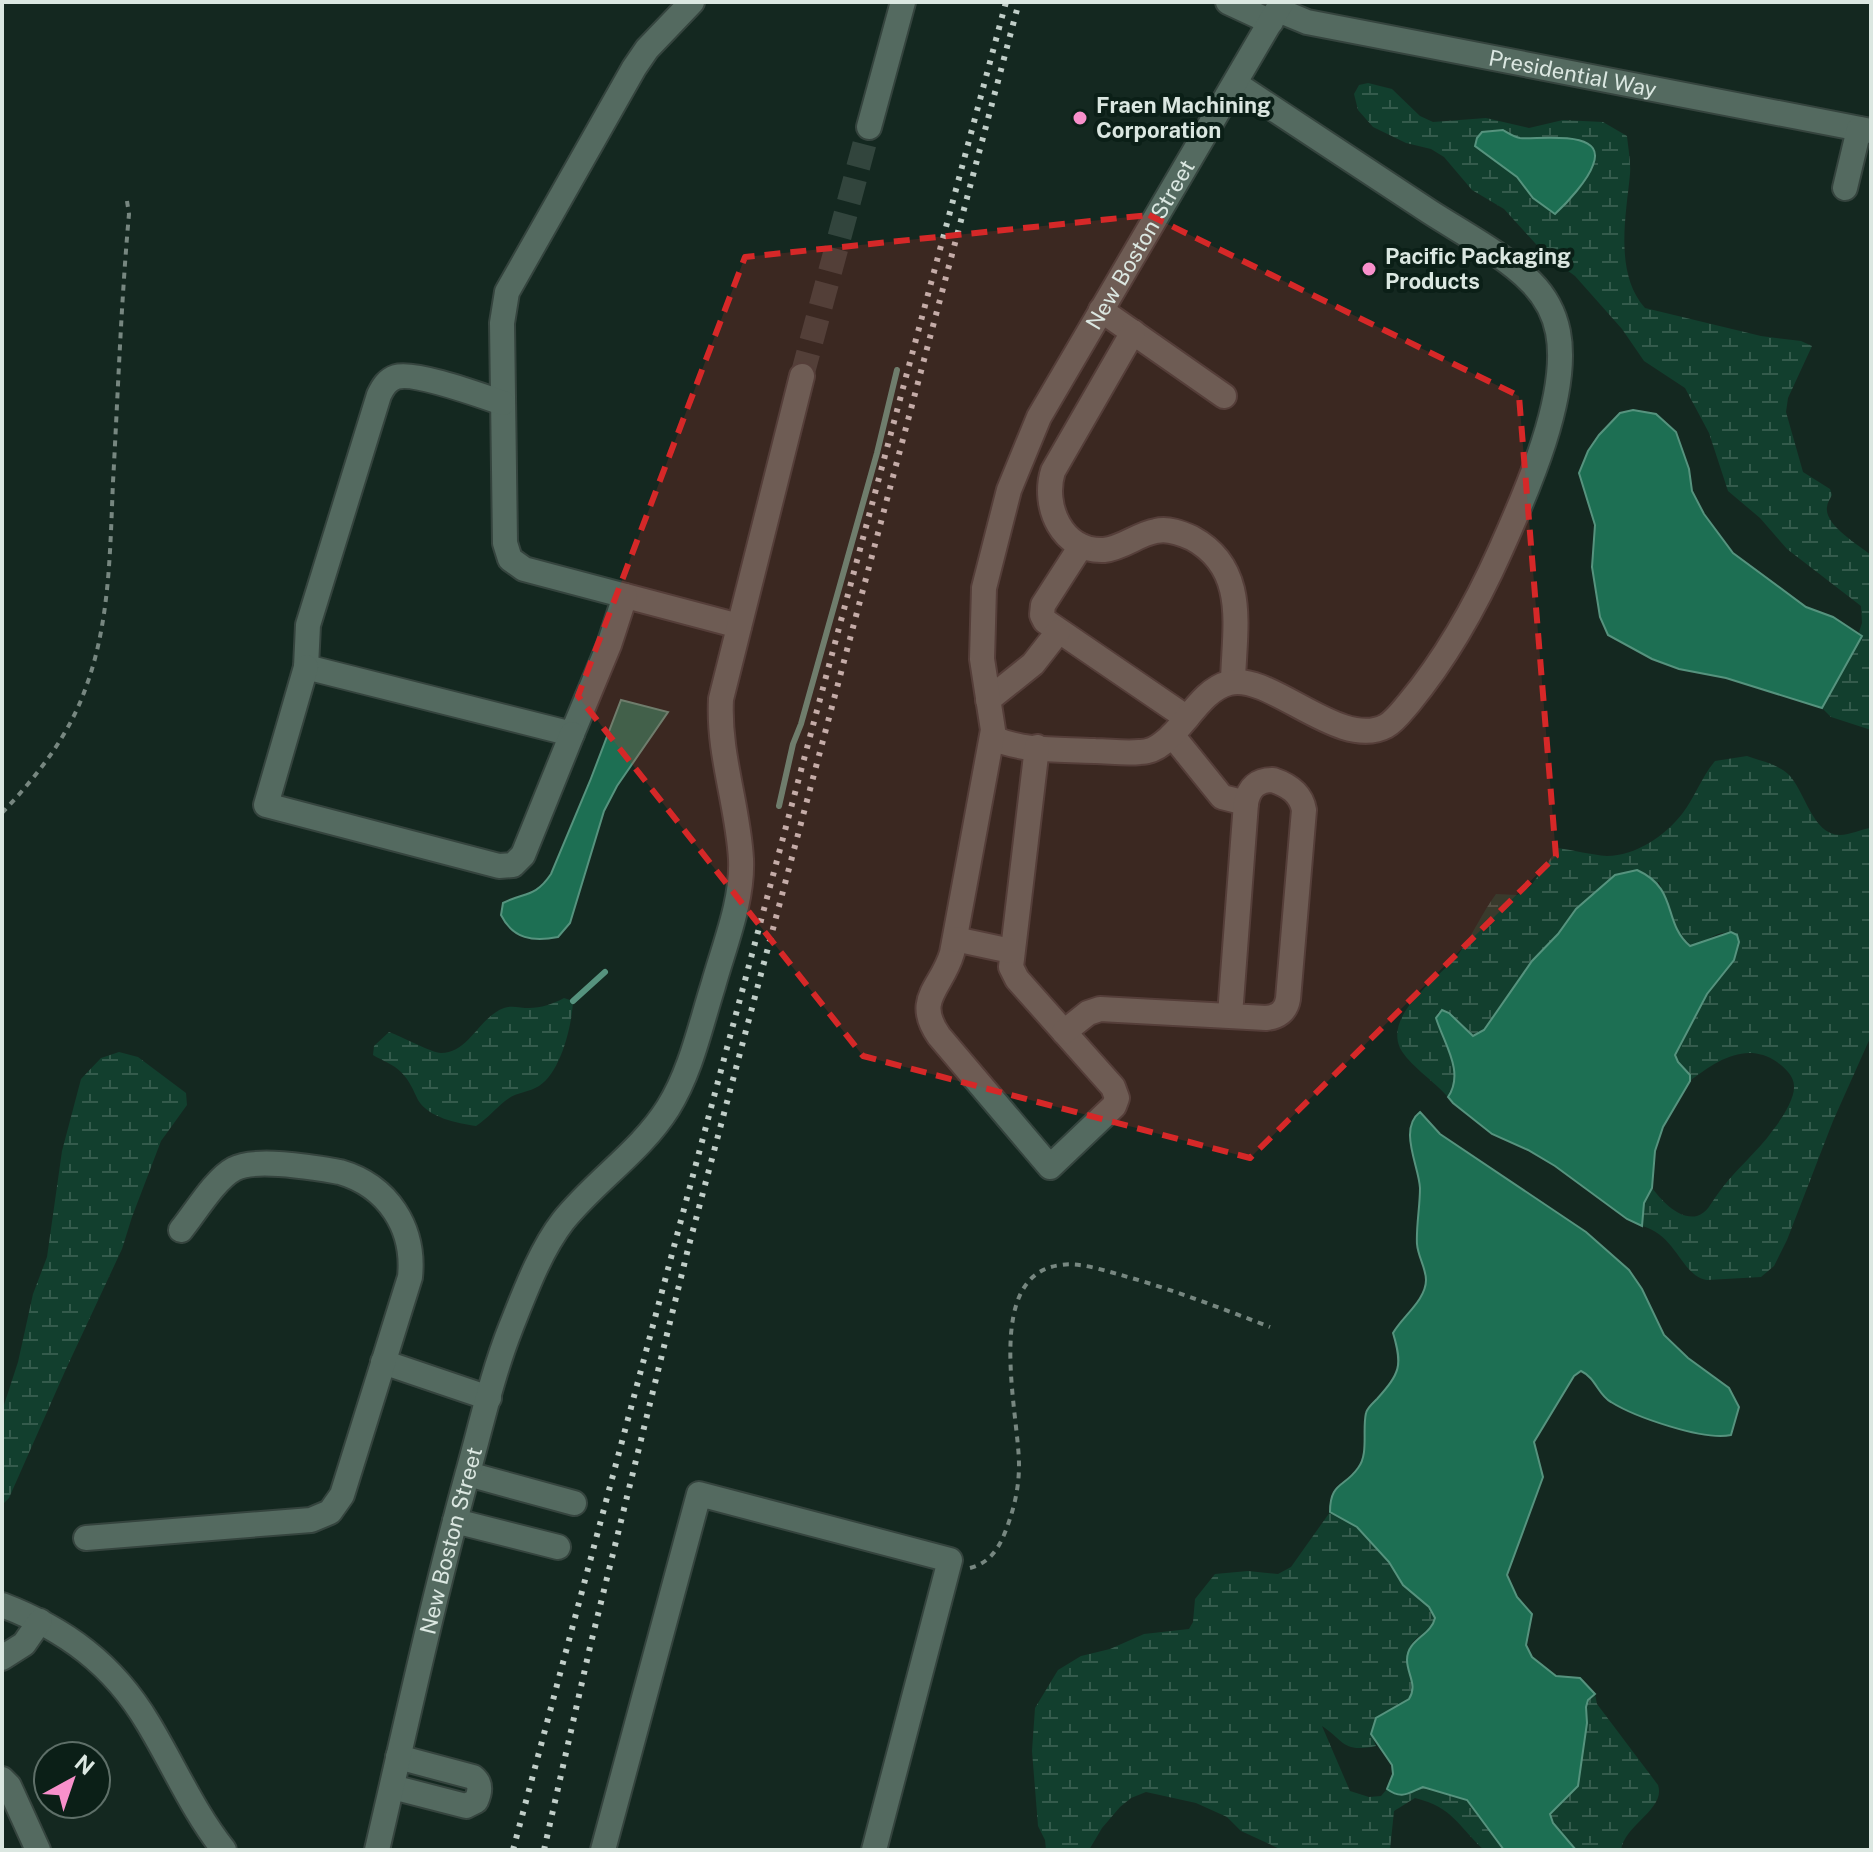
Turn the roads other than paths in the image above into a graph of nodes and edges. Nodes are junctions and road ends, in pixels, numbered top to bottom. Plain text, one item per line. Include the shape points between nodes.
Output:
1 (692, 2) edge
2 (903, 2) edge
3 (1228, 2) edge
4 (1277, 12) edge
5 (1236, 84) junction
6 (869, 127) tunnel mouth
7 (1865, 130) edge
8 (1845, 188) dead end
9 (1101, 310) junction
10 (1133, 332) junction
11 (802, 376) tunnel mouth
12 (1224, 396) dead end
13 (503, 403) junction
14 (1081, 546) junction
15 (625, 596) junction
16 (739, 626) junction
17 (1058, 632) junction
18 (306, 667) junction
19 (1233, 682) junction
20 (988, 700) junction
21 (1180, 727) junction
22 (572, 734) junction
23 (993, 738) junction
24 (1037, 747) junction
25 (1246, 803) junction
26 (955, 939) junction
27 (1011, 951) junction
28 (1230, 1015) junction
29 (1064, 1032) junction
30 (181, 1230) dead end
31 (383, 1362) junction
32 (489, 1398) junction
33 (468, 1474) junction
34 (574, 1503) dead end
35 (455, 1521) junction
36 (86, 1538) dead end
37 (558, 1547) dead end
38 (2, 1605) edge
39 (40, 1621) junction
40 (2, 1658) edge
41 (398, 1757) junction
42 (2, 1779) edge
43 (392, 1787) junction
44 (38, 1850) edge
45 (224, 1850) edge
46 (377, 1850) edge
47 (603, 1850) edge
48 (874, 1850) edge

1 - 13 street via 634,68 511,283 502,323
2 - 6 street
3 - 4 street, Presidential Way
4 - 5 street, New Boston Street
4 - 7 street, Presidential Way
5 - 9 street, New Boston Street
5 - 19 street via 1529,279 1553,314 1560,370 1548,427 1489,576 1458,634 1397,717 1371,731 1352,729 1252,683
7 - 8 street
9 - 10 street
9 - 20 street, New Boston Street via 1029,438 1009,490 984,588 981,641
10 - 12 street
10 - 14 street via 1049,483 1056,522
11 - 16 street, New Boston Street
13 - 15 street via 505,543 510,559 524,569
13 - 18 street via 416,377 395,377 385,385 308,625
14 - 17 street via 1042,608 1045,621
14 - 19 street via 1104,550 1157,530 1186,535 1210,551 1226,572 1235,600
15 - 16 street
15 - 22 street
16 - 32 street, New Boston Street via 720,718 741,873 691,1059 656,1124 550,1240 511,1326
17 - 20 street via 1033,664
17 - 21 street
18 - 22 street
18 - 22 street via 266,805 499,866 513,865 523,855
19 - 21 street via 1213,690
20 - 23 street, New Boston Street
21 - 24 street via 1159,746 1142,752
21 - 25 street via 1222,797
23 - 24 street
23 - 26 street, New Boston Street
24 - 27 street
25 - 28 street
25 - 28 street via 1255,784 1273,780 1298,794 1304,814 1287,1003 1274,1017
26 - 27 street
26 - 29 street, New Boston Street via 946,972 928,999 933,1027 1050,1167 1117,1098
27 - 29 street via 1014,976
28 - 29 street via 1100,1009
30 - 31 street via 222,1179 250,1164 340,1172 374,1188 399,1216 410,1252 410,1277
31 - 32 street
31 - 36 street via 342,1495 324,1516
32 - 33 street, New Boston Street
33 - 34 street
33 - 35 street, New Boston Street
35 - 37 street
35 - 41 street, New Boston Street
38 - 39 street
39 - 40 street via 21,1647
39 - 45 street via 87,1650 121,1685
41 - 43 street, New Boston Street
41 - 43 street via 473,1777 479,1791 476,1801 466,1806
42 - 44 street
43 - 46 street, New Boston Street
47 - 48 street via 699,1494 950,1560

